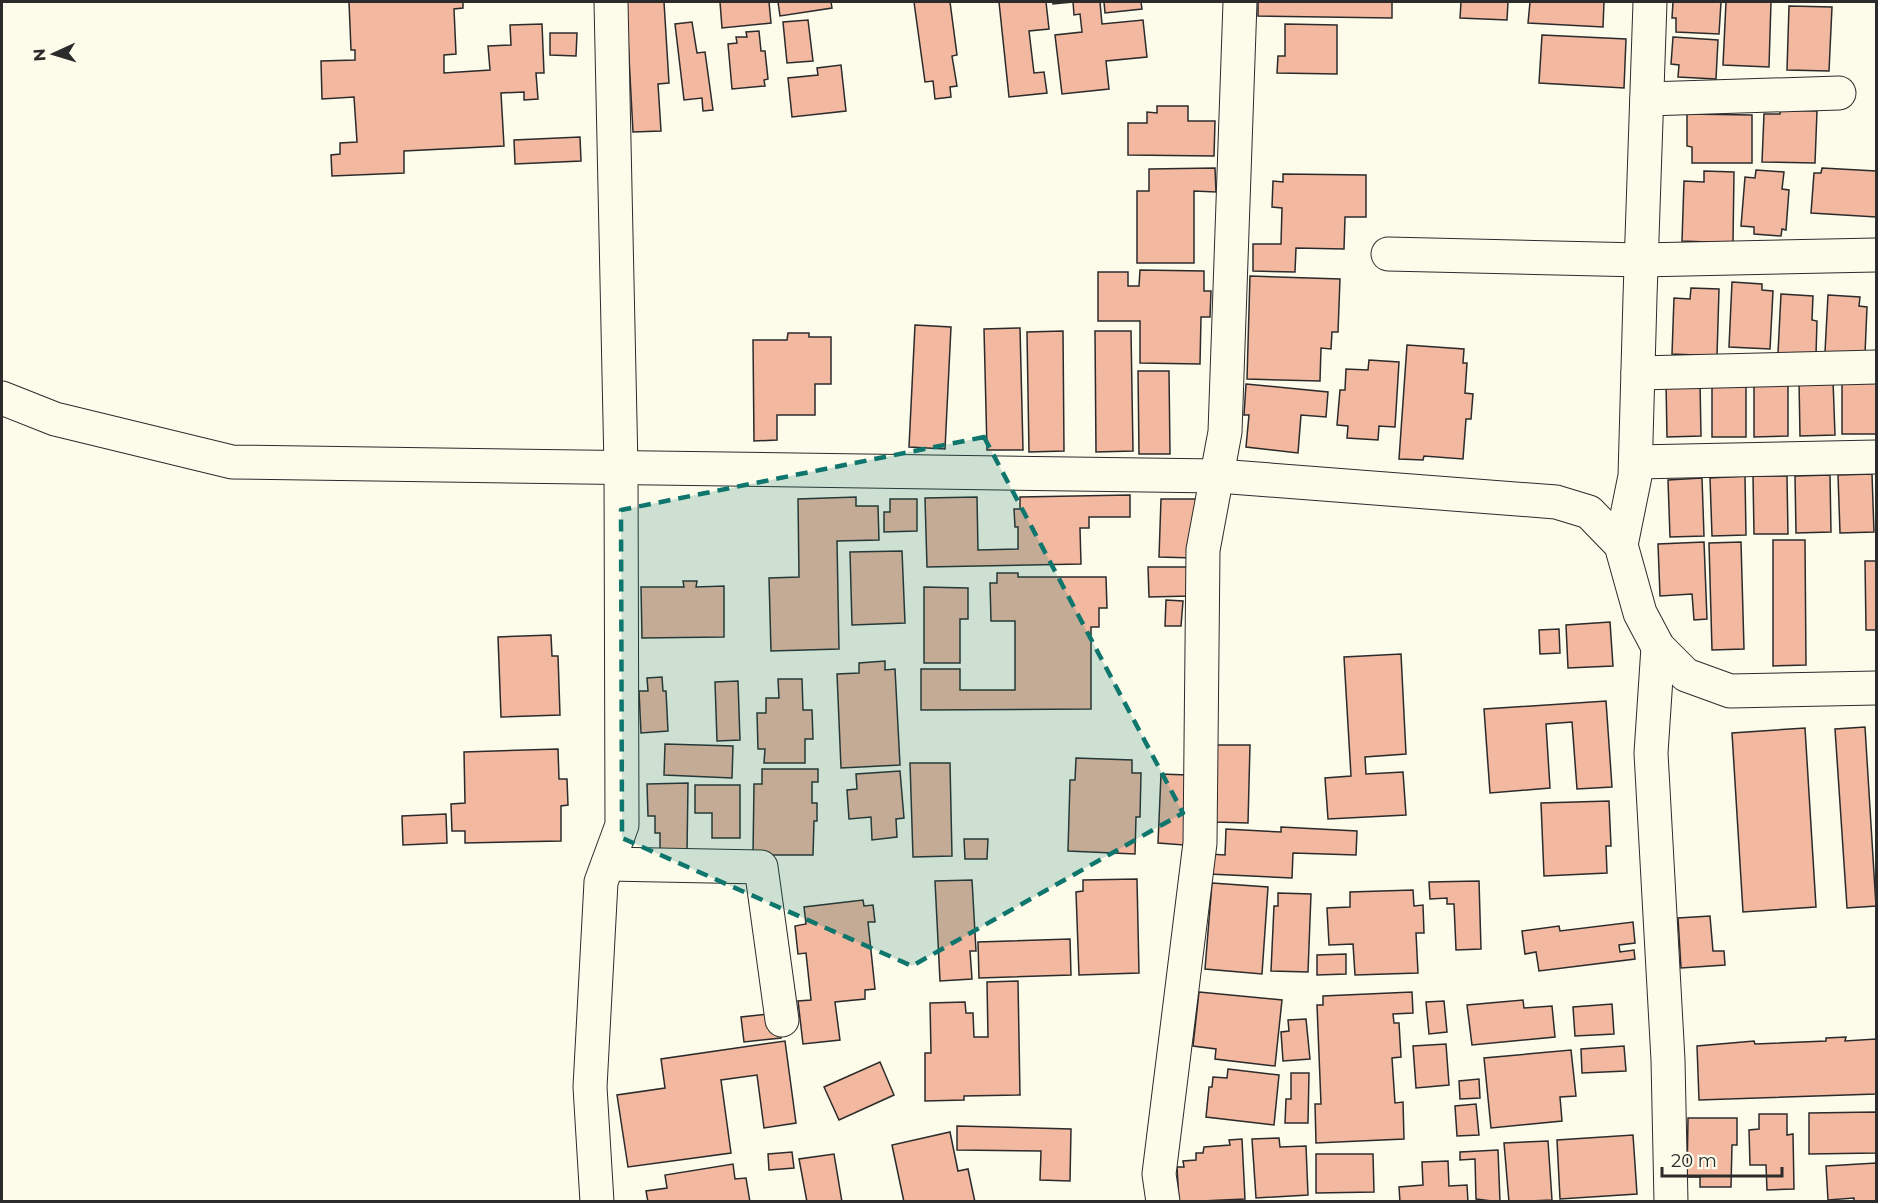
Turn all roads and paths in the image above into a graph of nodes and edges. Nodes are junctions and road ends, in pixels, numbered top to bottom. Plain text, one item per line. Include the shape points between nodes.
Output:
1 (611, 2) edge
2 (1240, 2) edge
3 (1650, 2) edge
4 (1839, 93) dead end
5 (1647, 99) junction
6 (1388, 254) dead end
7 (1876, 255) edge
8 (1641, 260) junction
9 (1876, 367) edge
10 (1638, 373) junction
11 (2, 398) edge
12 (1876, 457) edge
13 (1636, 462) junction
14 (621, 467) junction
15 (1218, 476) junction
16 (1621, 545) junction
17 (1658, 647) junction
18 (1876, 688) edge
19 (608, 864) junction
20 (782, 1020) dead end
21 (597, 1202) edge
22 (1163, 1202) edge
23 (1671, 1202) edge

1 - 14 street
2 - 15 street via 1225,432
3 - 5 street
4 - 5 street
5 - 8 street
6 - 8 street
7 - 8 street
8 - 10 street
9 - 10 street
10 - 13 street
11 - 14 street via 55,419 232,462
12 - 13 street
13 - 16 street
14 - 15 street
14 - 19 street via 622,825
15 - 16 street via 1556,502 1589,512
15 - 22 street via 1203,550 1200,843 1159,1174
16 - 17 street via 1640,613
17 - 18 street via 1686,675 1730,691
17 - 23 street via 1652,753 1668,1060
19 - 20 street via 761,867
19 - 21 street via 601,882 590,1088

